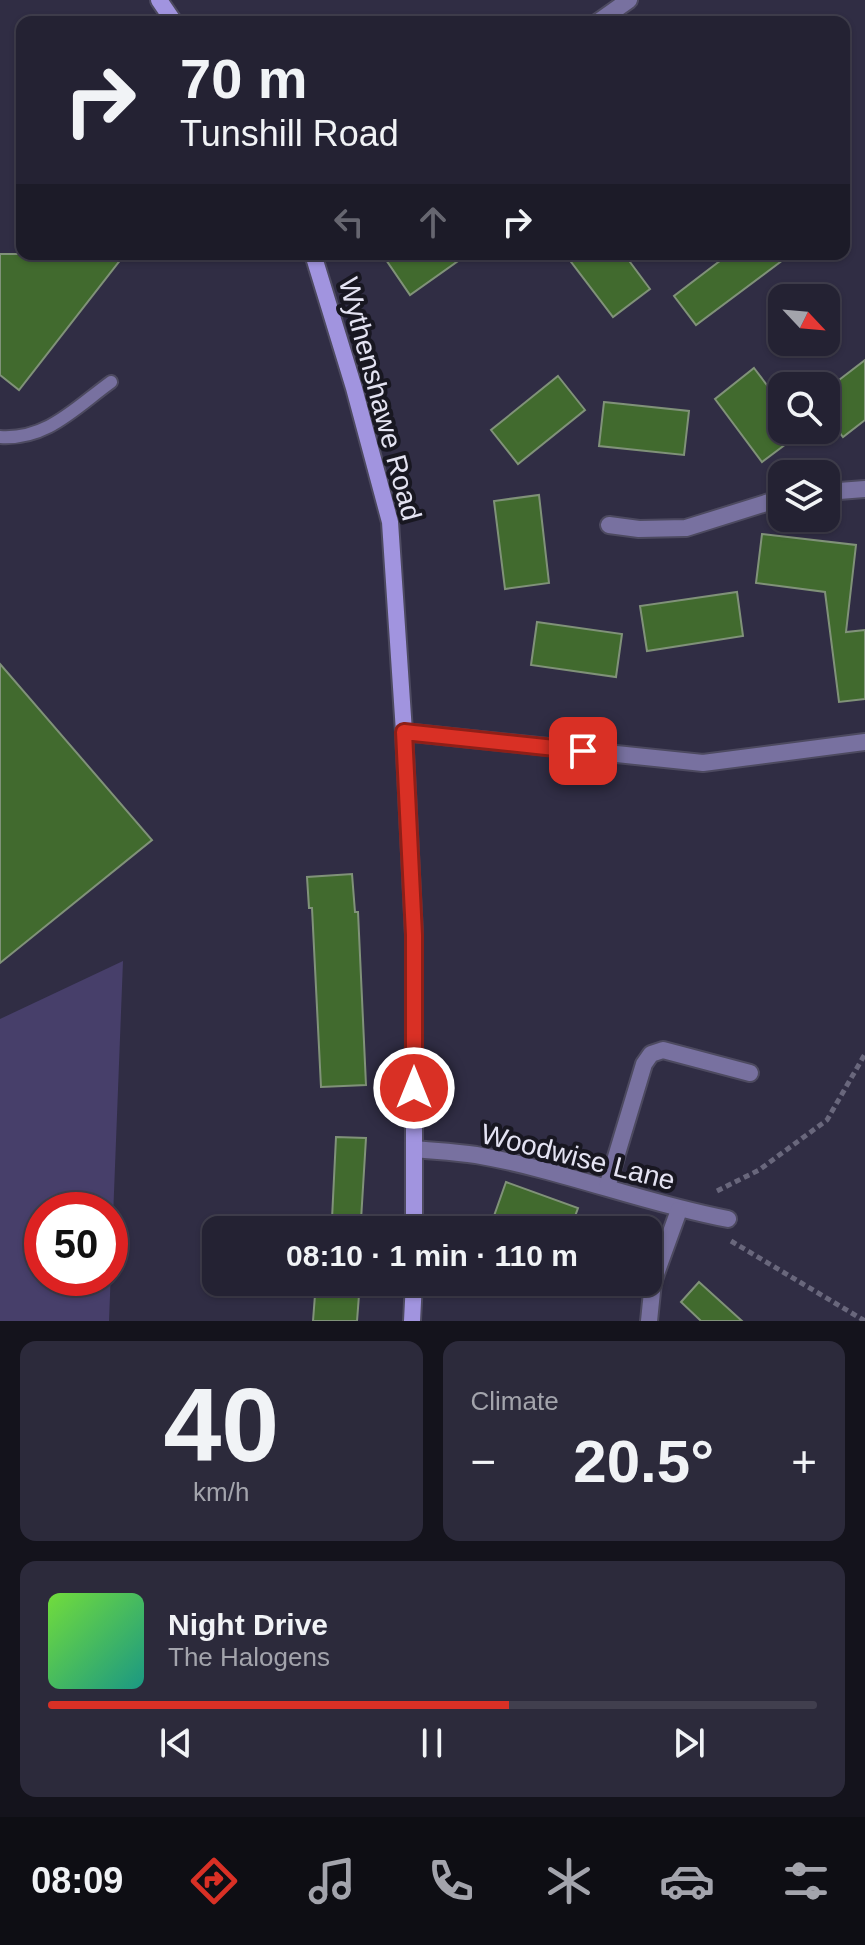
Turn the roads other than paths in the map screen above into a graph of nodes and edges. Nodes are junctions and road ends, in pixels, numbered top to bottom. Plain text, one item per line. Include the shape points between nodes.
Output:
1 (629, 0) edge
2 (606, 16) edge
3 (315, 260) edge
4 (111, 382) dead end
5 (0, 437) edge
6 (865, 489) edge
7 (840, 491) edge
8 (768, 502) edge
9 (609, 525) dead end
10 (404, 732) junction
11 (865, 742) edge
12 (750, 1073) dead end
13 (414, 1149) junction
14 (607, 1187) junction
15 (679, 1210) junction
16 (414, 1216) edge
17 (723, 1226) road end
18 (413, 1296) edge
19 (412, 1321) edge
20 (649, 1321) edge

1 - 2 street
3 - 10 main road, Wythenshawe Road via 390,522
4 - 5 lane via 45,430 20,438
6 - 7 street
8 - 9 street via 686,528
10 - 11 street via 703,763
10 - 13 main road, Wythenshawe Road via 414,935
12 - 14 street via 663,1050 651,1054
13 - 14 street, Woodwise Lane via 475,1155
13 - 16 main road, Wythenshawe Road
14 - 15 street, Woodwise Lane
15 - 17 street, Woodwise Lane
15 - 20 street via 653,1282
18 - 19 main road

